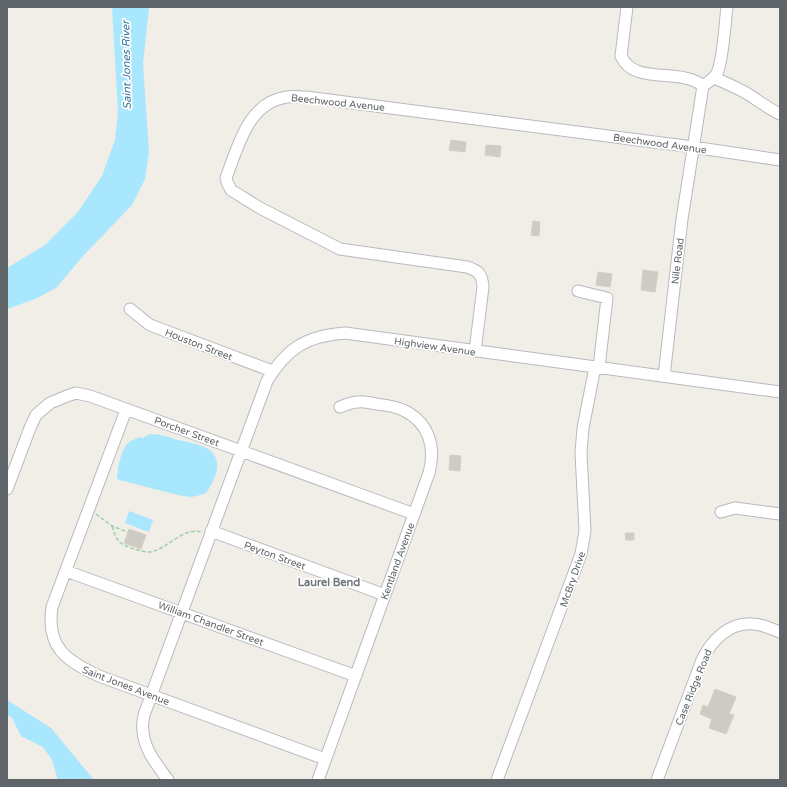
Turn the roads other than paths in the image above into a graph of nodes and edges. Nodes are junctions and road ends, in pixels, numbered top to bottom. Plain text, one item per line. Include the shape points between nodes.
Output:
1 (627, 7) edge
2 (727, 7) edge
3 (714, 78) junction
4 (703, 86) junction
5 (780, 114) edge
6 (693, 147) junction
7 (780, 160) edge
8 (578, 291) dead end
9 (130, 309) dead end
10 (475, 351) junction
11 (597, 367) junction
12 (272, 372) junction
13 (664, 376) junction
14 (780, 392) edge
15 (340, 407) dead end
16 (126, 410) junction
17 (240, 450) junction
18 (7, 488) edge
19 (721, 512) dead end
20 (414, 514) junction
21 (780, 514) edge
22 (207, 532) junction
23 (66, 571) junction
24 (385, 595) junction
25 (181, 613) junction
26 (780, 632) edge
27 (356, 676) junction
28 (151, 695) junction
29 (325, 759) junction
30 (168, 780) edge
31 (318, 780) edge
32 (497, 780) edge
33 (657, 780) edge

1 - 4 street via 622,56 624,63 634,70 688,78
2 - 3 street via 720,62
3 - 4 street
3 - 5 street via 734,86
4 - 6 street, Nile Road
6 - 7 street, Beechwood Avenue
6 - 10 street, Beechwood Avenue via 306,97 275,100 259,111 247,125 226,178 231,190 260,208 340,249 467,266 477,270 483,286
6 - 13 street, Nile Road
8 - 11 street, McBry Drive via 607,298
9 - 12 street, Houston Street via 150,325
10 - 11 street, Highview Avenue
10 - 12 street, Highview Avenue via 345,333 327,334 313,338 289,351
11 - 13 street, Highview Avenue
11 - 32 street, McBry Drive via 583,428 581,453 585,531 581,554
12 - 17 street, Highview Avenue
13 - 14 street, Highview Avenue
15 - 20 street, Kentland Avenue via 358,402 392,406 413,416 428,434 432,446 432,460
16 - 17 street, Porcher Street
16 - 18 street, Porcher Street via 90,396 76,394 50,403 36,415
16 - 23 street, Saint Jones Avenue
17 - 20 street, Porcher Street
17 - 22 street, Highview Avenue
19 - 21 street via 735,508
20 - 24 street, Kentland Avenue
22 - 24 street, Peyton Street
22 - 25 street
23 - 25 street, William Chandler Street
23 - 28 street, Saint Jones Avenue via 50,619 51,631 59,649 82,668
24 - 27 street, Kentland Avenue
25 - 27 street, William Chandler Street
25 - 28 street
26 - 33 street, Case Ridge Road via 752,624 740,626 716,638 702,660
27 - 29 street, Kentland Avenue
28 - 29 street, Saint Jones Avenue
28 - 30 street via 142,731 148,750
29 - 31 street, Kentland Avenue

